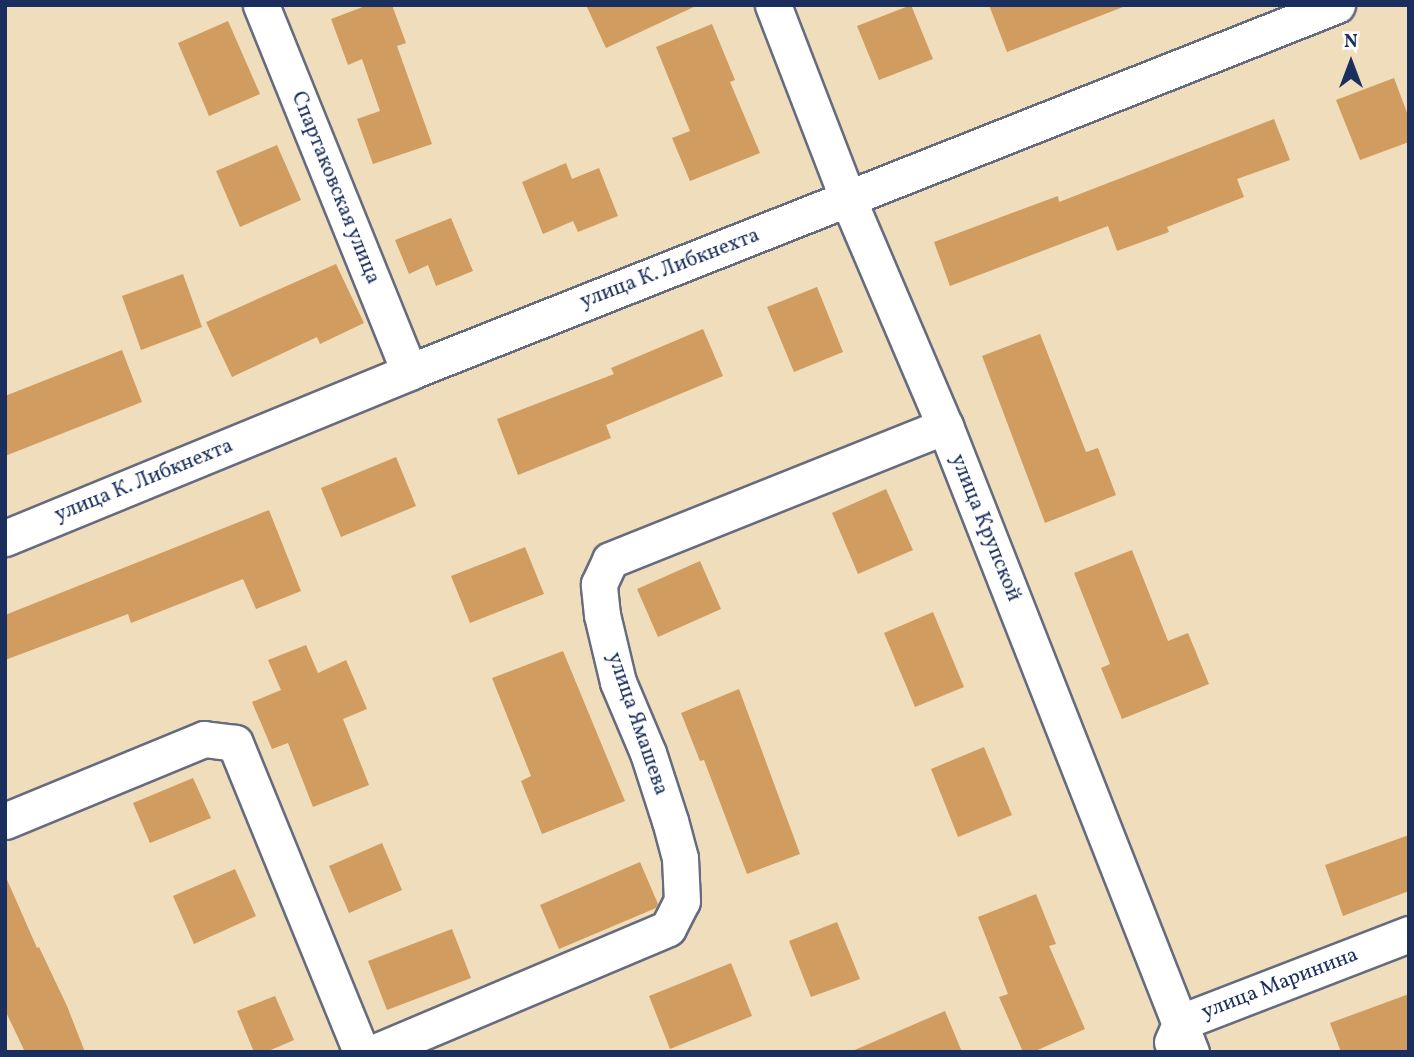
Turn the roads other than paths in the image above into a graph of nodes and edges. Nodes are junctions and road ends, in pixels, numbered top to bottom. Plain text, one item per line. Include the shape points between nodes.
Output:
1 (261, 5) edge
2 (773, 5) edge
3 (1337, 5) edge
4 (848, 199) junction
5 (409, 372) junction
6 (944, 426) junction
7 (5, 538) edge
8 (5, 821) edge
9 (1409, 934) edge
10 (1180, 1042) edge
11 (361, 1052) edge
12 (375, 1052) edge

1 - 5 street, Спартаковская улица
2 - 4 street, улица Крупской
3 - 4 street, улица К. Либкнехта
4 - 5 street, улица К. Либкнехта
4 - 6 street, улица Крупской
5 - 7 street, улица К. Либкнехта
6 - 10 street, улица Крупской
6 - 12 street, улица Ямашева via 610,559 598,584 602,615 618,682 670,821 680,858 682,901 668,928
8 - 11 street via 204,739 235,743
9 - 10 street, улица Маринина

